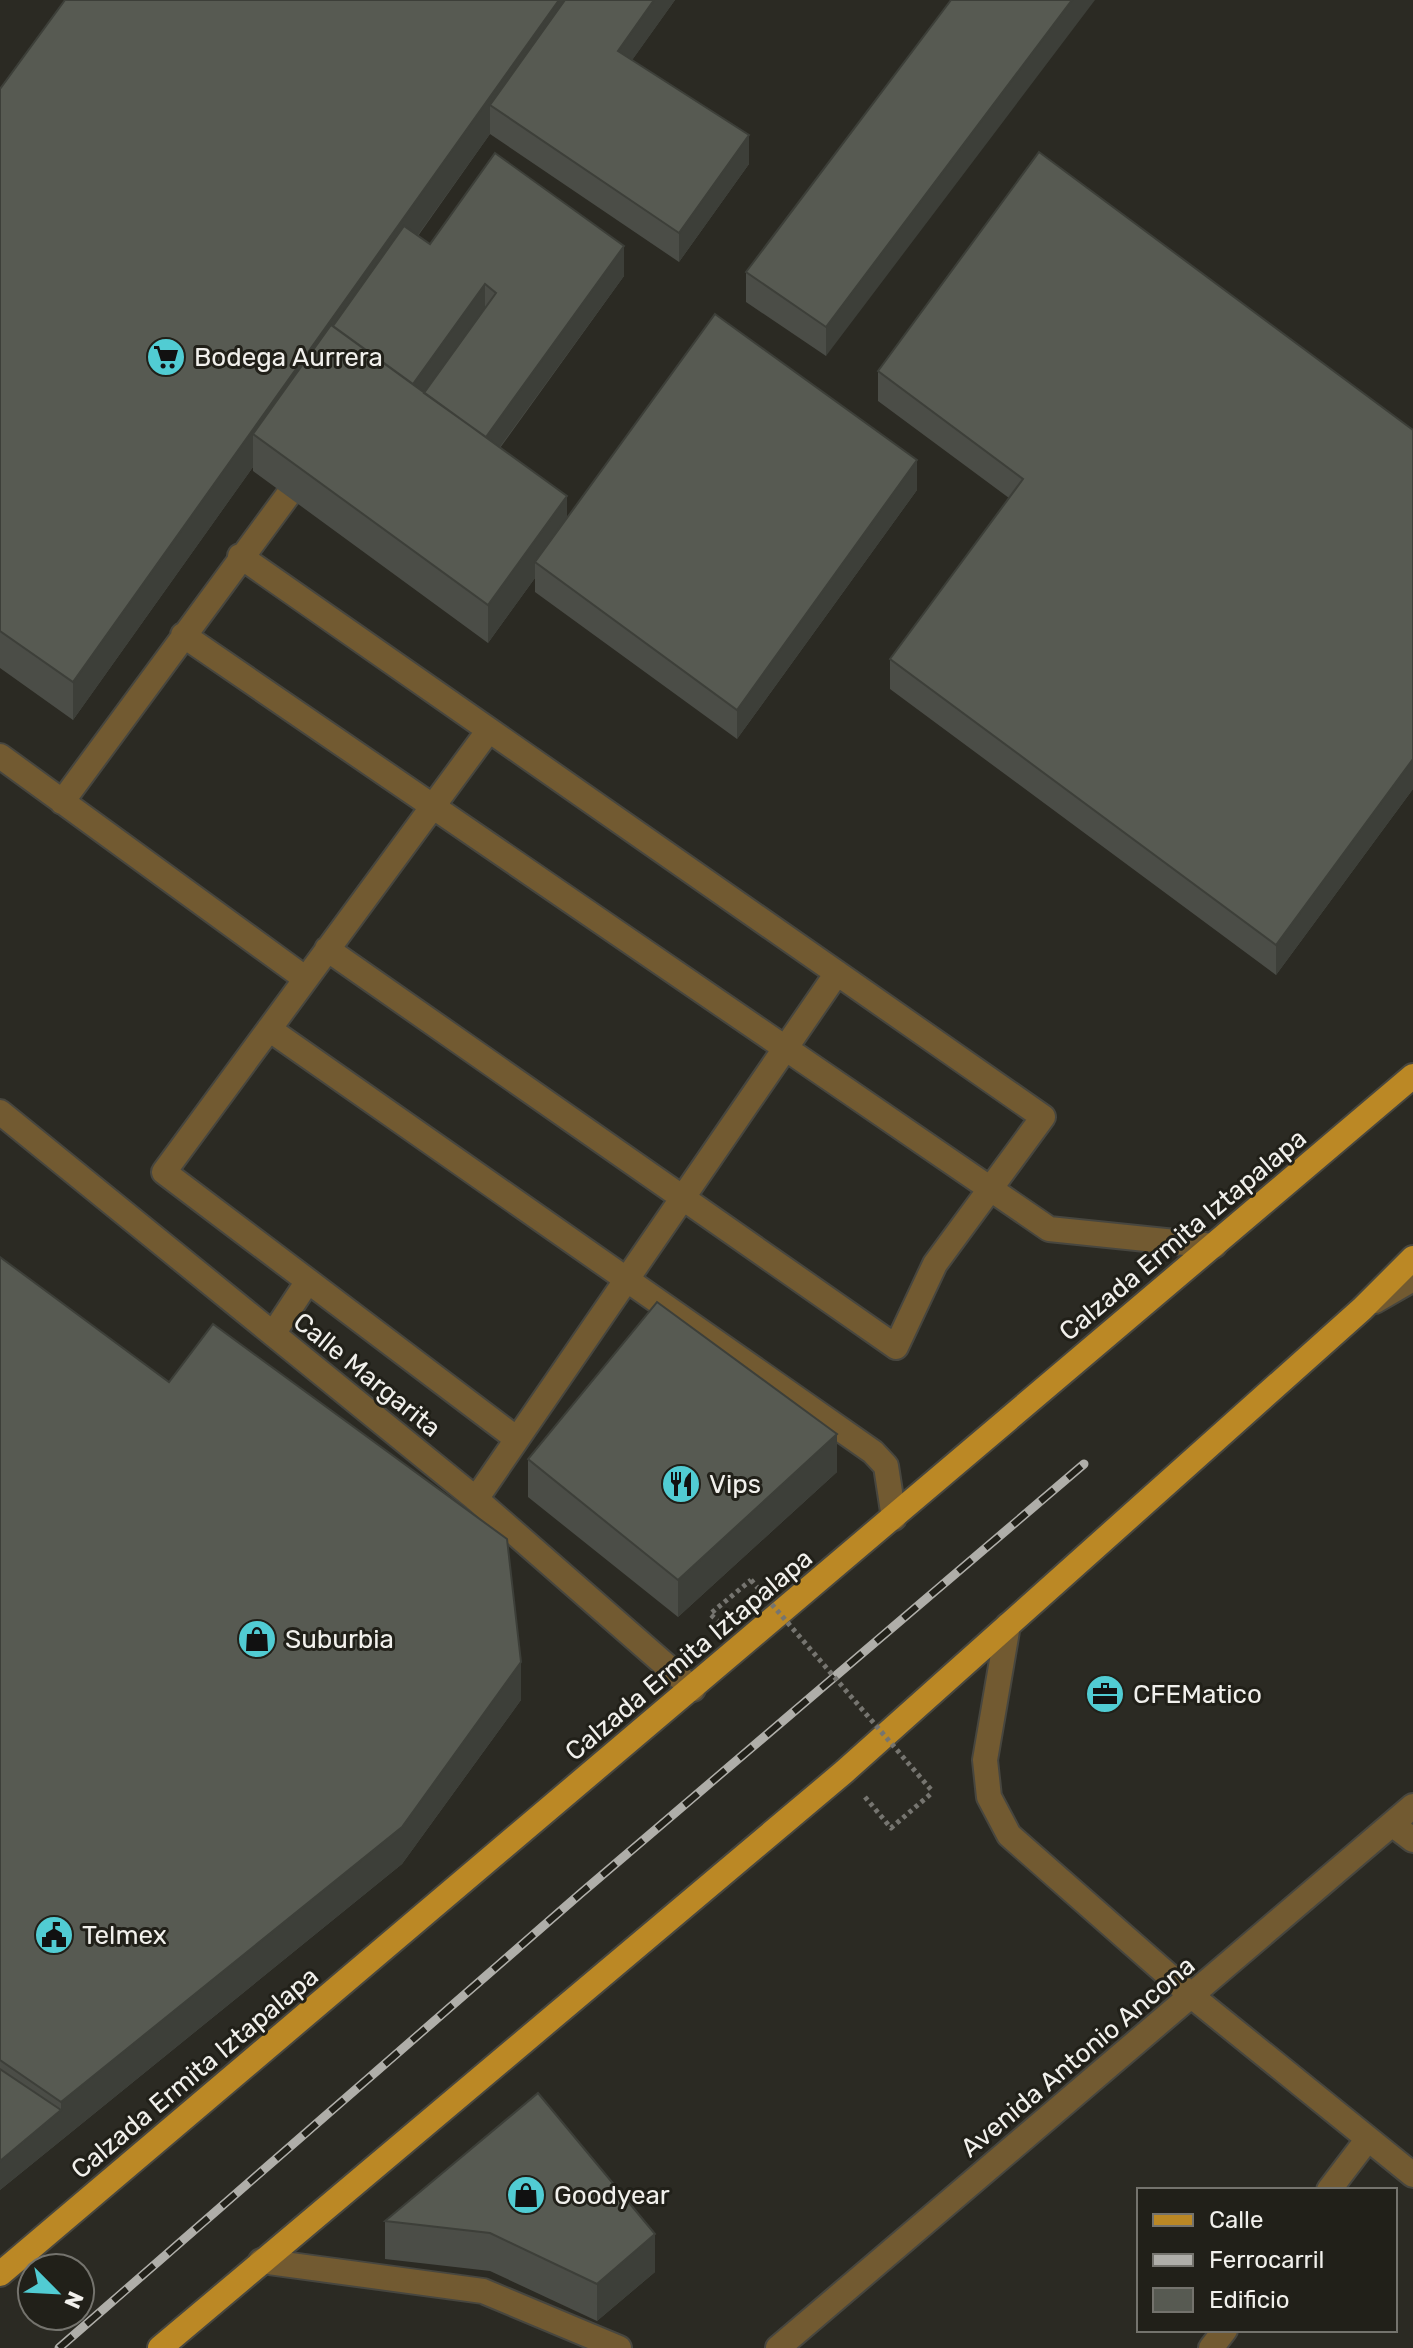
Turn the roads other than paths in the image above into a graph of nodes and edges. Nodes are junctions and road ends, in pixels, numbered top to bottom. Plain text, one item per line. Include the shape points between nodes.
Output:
1 (319, 453) edge
2 (290, 491) junction
3 (314, 509) edge
4 (240, 556) junction
5 (183, 635) junction
6 (489, 730) junction
7 (0, 756) edge
8 (62, 802) junction
9 (432, 807) junction
10 (327, 949) junction
11 (837, 973) junction
12 (306, 979) junction
13 (269, 1029) junction
14 (784, 1049) junction
15 (1413, 1076) edge
16 (0, 1112) edge
17 (989, 1190) junction
18 (683, 1197) junction
19 (1214, 1246) junction
20 (1413, 1258) edge
21 (626, 1279) junction
22 (1413, 1279) edge
23 (308, 1281) junction
24 (1362, 1309) junction
25 (273, 1334) junction
26 (517, 1439) junction
27 (476, 1499) junction
28 (894, 1518) junction
29 (1008, 1625) junction
30 (693, 1689) junction
31 (1413, 1806) edge
32 (1392, 1824) junction
33 (1413, 1840) edge
34 (1193, 1997) junction
35 (1367, 2140) junction
36 (1413, 2175) edge
37 (1331, 2188) edge
38 (261, 2261) junction
39 (0, 2274) edge
40 (1223, 2332) edge
41 (160, 2348) edge
42 (619, 2348) edge
43 (778, 2348) edge
44 (1211, 2348) edge

1 - 2 street
2 - 3 street
2 - 4 street
4 - 5 street
4 - 6 street
5 - 8 street
5 - 9 street
6 - 9 street
6 - 11 street
7 - 8 street
8 - 12 street
9 - 10 street
9 - 14 street
10 - 12 street
10 - 18 street
11 - 14 street
11 - 17 street via 1043,1117
12 - 13 street
13 - 21 street
13 - 23 street via 164,1172
14 - 17 street
14 - 18 street
15 - 19 main road, Calzada Ermita Iztapalapa
16 - 25 street, Calle Margarita
17 - 18 street via 935,1264 896,1347
17 - 19 street via 1049,1229
18 - 21 street
19 - 28 main road, Calzada Ermita Iztapalapa
20 - 24 main road
21 - 26 street
21 - 28 street via 873,1452 886,1466
22 - 24 street
23 - 25 street
23 - 26 street
24 - 29 main road
25 - 27 street, Calle Margarita
26 - 27 street
27 - 30 street, Calle Margarita
28 - 30 main road, Calzada Ermita Iztapalapa
29 - 34 street via 985,1760 989,1797 1009,1835
29 - 38 main road via 844,1772
30 - 39 main road, Calzada Ermita Iztapalapa
31 - 32 street, Avenida Antonio Ancona
32 - 33 street
32 - 34 street, Avenida Antonio Ancona
34 - 35 street
34 - 43 street, Avenida Antonio Ancona
35 - 36 street
35 - 37 street
38 - 41 main road
38 - 42 street via 483,2291
40 - 44 street

